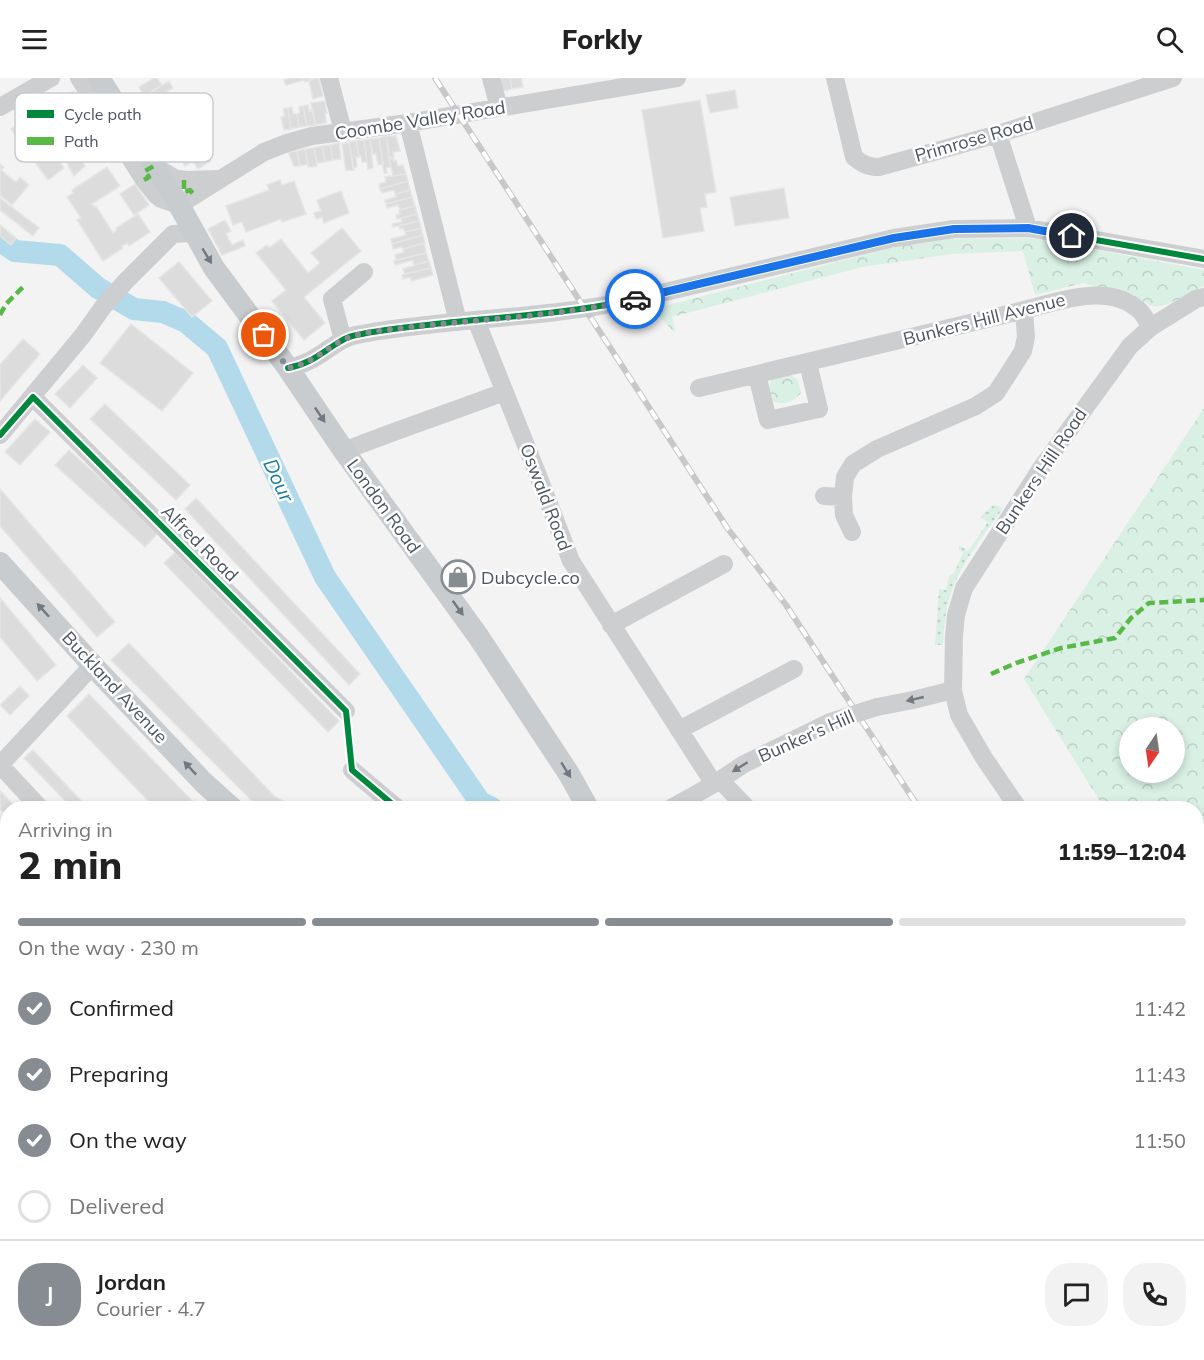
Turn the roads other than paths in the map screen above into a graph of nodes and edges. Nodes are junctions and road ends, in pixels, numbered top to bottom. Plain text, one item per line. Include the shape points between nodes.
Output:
1 (51, 78) edge
2 (80, 78) edge
3 (99, 78) edge
4 (329, 78) edge
5 (491, 78) edge
6 (677, 78) edge
7 (835, 78) edge
8 (1173, 78) edge
9 (25, 93) edge
10 (89, 93) edge
11 (108, 93) edge
12 (15, 98) edge
13 (0, 107) edge
14 (499, 108) junction
15 (408, 123) junction
16 (343, 131) junction
17 (998, 134) junction
18 (133, 162) edge
19 (152, 162) edge
20 (154, 166) junction
21 (220, 179) junction
22 (179, 205) junction
23 (1028, 228) junction
24 (194, 233) junction
25 (1204, 259) edge
26 (364, 272) dead end
27 (1204, 297) edge
28 (1024, 310) junction
29 (467, 321) junction
30 (1150, 327) junction
31 (343, 340) junction
32 (808, 363) junction
33 (288, 368) junction
34 (757, 375) junction
35 (699, 388) dead end
36 (504, 392) junction
37 (33, 397) junction
38 (0, 435) edge
39 (344, 451) junction
40 (824, 496) dead end
41 (843, 497) junction
42 (852, 532) dead end
43 (0, 563) edge
44 (724, 564) dead end
45 (610, 625) junction
46 (93, 665) junction
47 (794, 669) dead end
48 (953, 690) junction
49 (346, 711) dead end
50 (679, 730) junction
51 (0, 765) edge
52 (352, 770) dead end
53 (717, 782) junction
54 (33, 801) edge
55 (224, 801) edge
56 (389, 801) edge
57 (584, 801) edge
58 (683, 801) edge
59 (739, 801) edge
60 (1013, 801) edge

1 - 9 street
2 - 10 street
3 - 11 main road, London Road
4 - 16 street
5 - 14 street
6 - 14 street, Coombe Valley Road
7 - 17 street, Primrose Road via 854,157 869,167
8 - 17 street, Primrose Road
12 - 13 street
14 - 15 street, Coombe Valley Road
15 - 16 street, Coombe Valley Road
15 - 29 street, Oswald Road
16 - 21 street, Coombe Valley Road via 287,143
17 - 23 street
18 - 22 street via 156,195
19 - 20 main road, London Road
20 - 21 street via 176,180
20 - 22 main road, London Road
21 - 22 street, Coombe Valley Road
22 - 24 main road, London Road
23 - 25 street
23 - 29 street via 954,229 904,237 599,307
24 -> 33 main road, London Road via 214,268
24 - 37 street via 173,234 124,282
26 - 31 street via 332,299
27 - 30 street, Bunkers Hill Road
28 - 30 street, Bunkers Hill Avenue via 1092,295 1129,303 1142,312
28 - 32 street, Bunkers Hill Avenue
28 - 41 street via 1023,351 996,393 853,464 845,477
29 - 31 street via 360,334
29 - 36 street, Oswald Road
30 - 48 street, Bunkers Hill Road via 1130,346 1042,467 964,588 954,636
31 - 33 street via 307,363
32 - 34 street, Bunkers Hill Avenue
32 - 34 street via 819,409 768,420
33 -> 39 main road, London Road
34 - 35 street, Bunkers Hill Avenue
36 - 39 street
36 - 45 street, Oswald Road via 571,561
37 - 38 street
37 - 49 street, Alfred Road
39 -> 57 main road, London Road via 478,636
40 - 41 street
41 - 42 street via 844,515
46 -> 43 main road, Buckland Avenue
44 - 45 street
45 - 50 street, Oswald Road
46 - 51 street
55 -> 46 main road, Buckland Avenue
47 - 50 street
48 -> 53 street, Bunker's Hill, bridge via 830,722 744,764
48 - 60 street, Bunkers Hill Road via 959,715
50 - 53 street, Oswald Road
51 - 54 street
52 - 56 street
53 - 58 street, Bunker's Hill
53 - 59 street, Oswald Road

